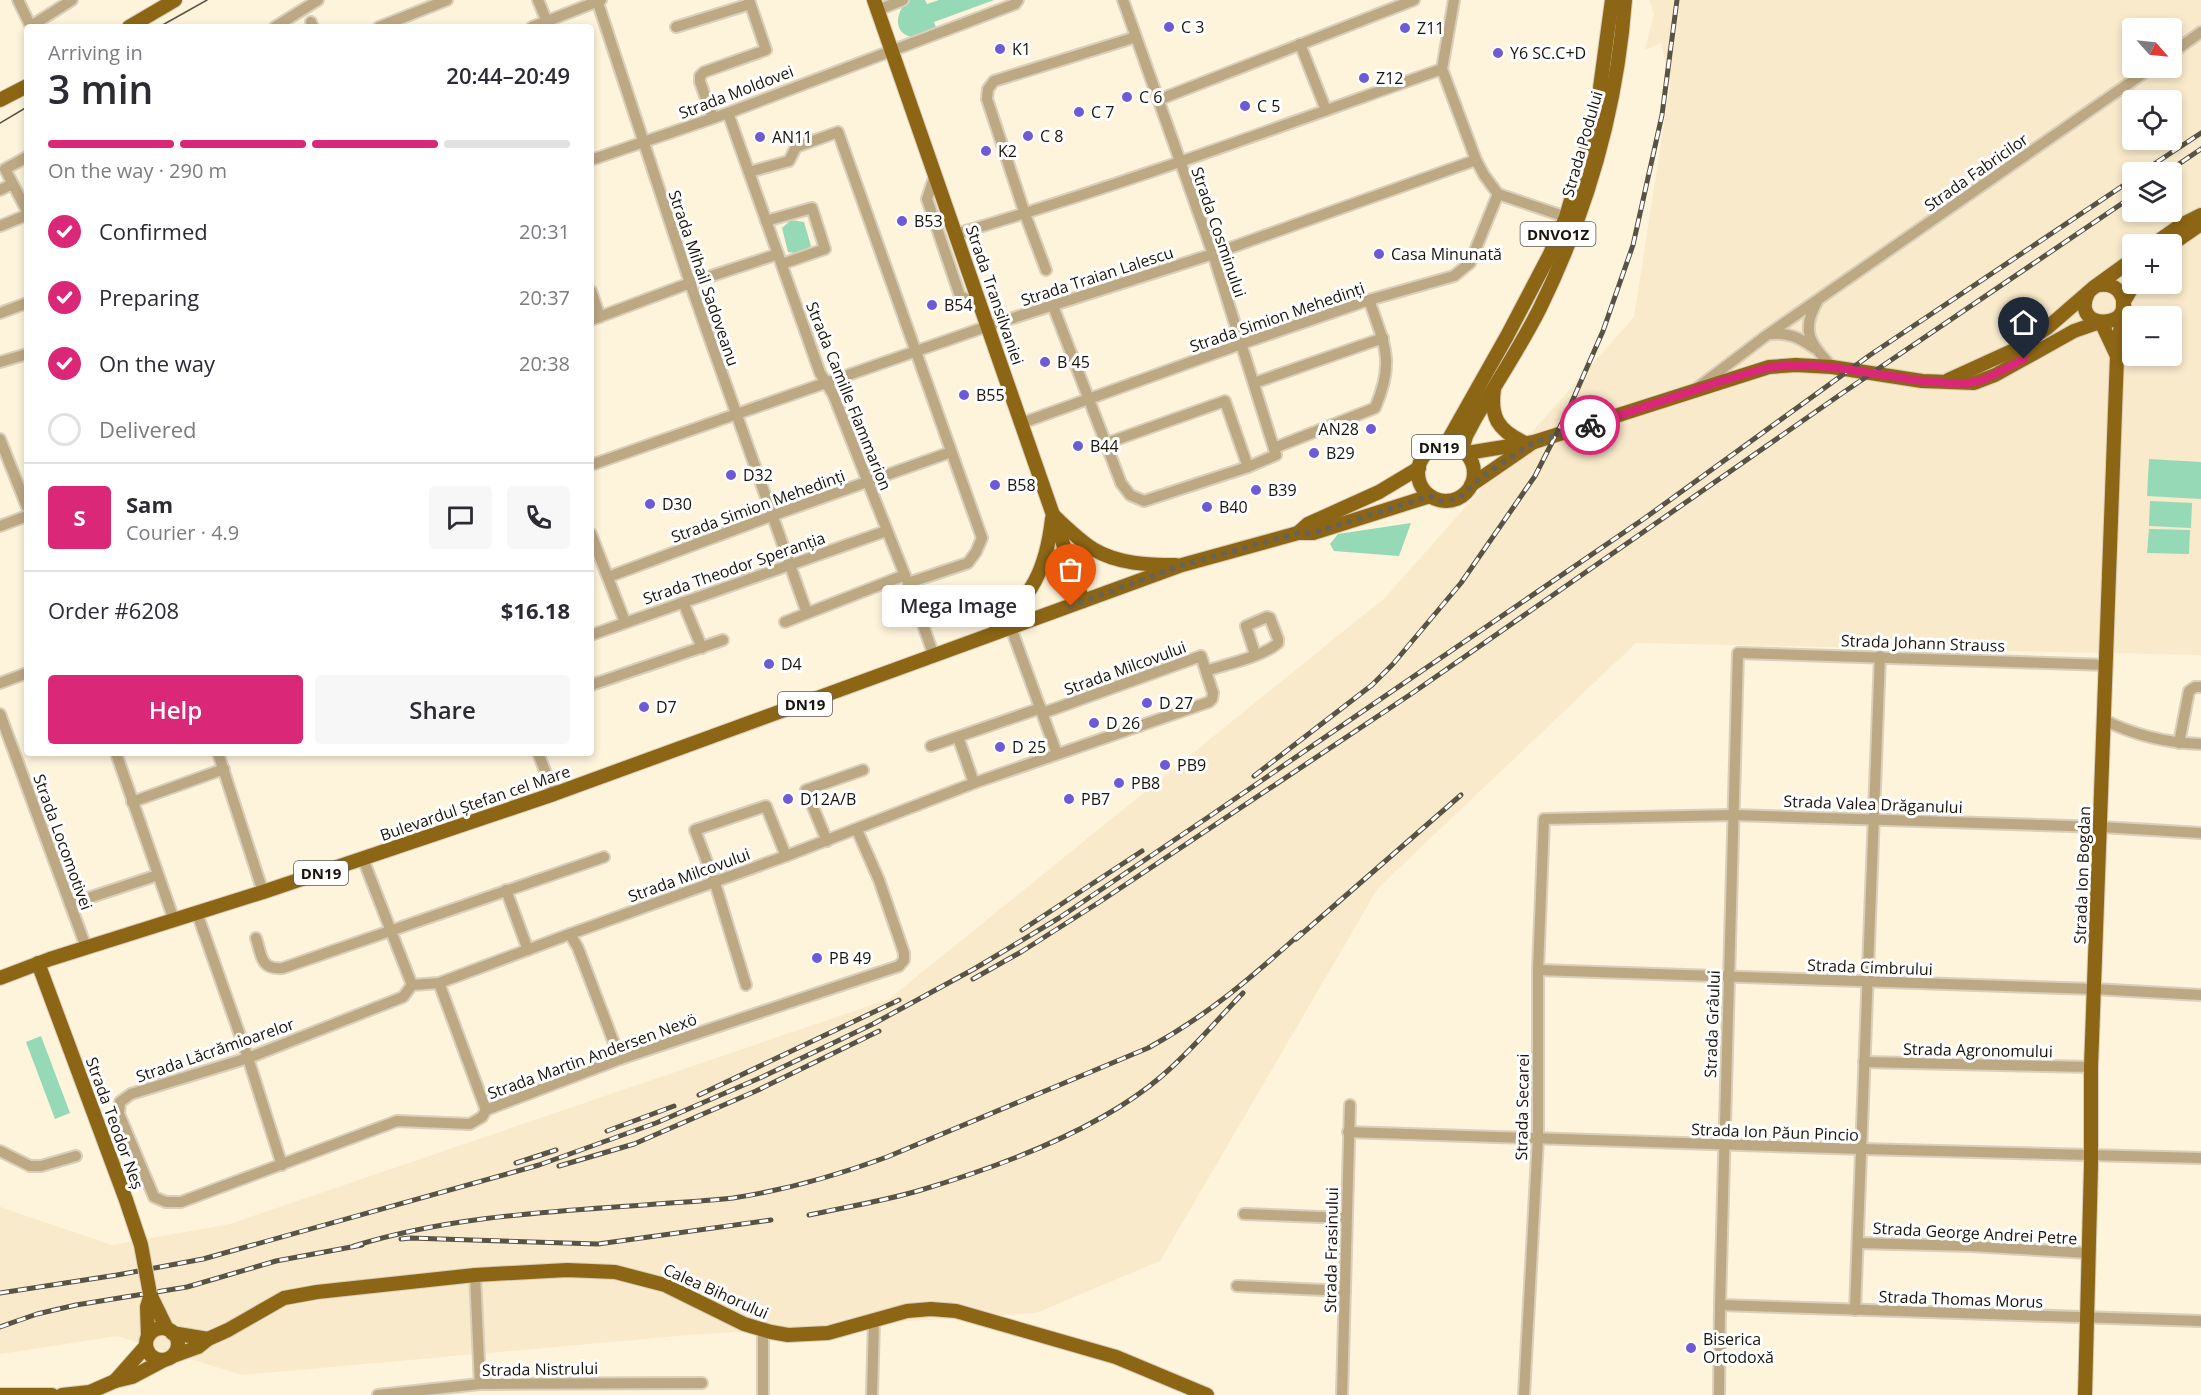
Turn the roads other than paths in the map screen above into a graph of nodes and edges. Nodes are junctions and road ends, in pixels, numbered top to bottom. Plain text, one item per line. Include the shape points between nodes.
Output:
1 (18, 0) edge
2 (72, 0) edge
3 (175, 0) edge
4 (318, 0) edge
5 (447, 0) edge
6 (538, 0) edge
7 (598, 0) edge
8 (903, 0) edge
9 (1018, 0) edge
10 (1123, 0) edge
11 (1414, 0) edge
12 (1454, 0) edge
13 (1612, 0) edge
14 (1625, 0) edge
15 (749, 2) edge
16 (876, 5) edge
17 (547, 22) junction
18 (30, 24) edge
19 (36, 24) edge
20 (134, 24) edge
21 (280, 24) edge
22 (387, 24) edge
23 (541, 24) edge
24 (676, 27) dead end
25 (2201, 32) edge
26 (1136, 37) junction
27 (1300, 44) junction
28 (2182, 46) edge
29 (892, 51) junction
30 (1442, 69) junction
31 (2137, 78) edge
32 (24, 88) edge
33 (0, 100) edge
34 (1158, 100) junction
35 (1326, 110) junction
36 (728, 113) junction
37 (713, 118) junction
38 (643, 143) junction
39 (24, 159) edge
40 (594, 159) edge
41 (1476, 160) junction
42 (1179, 163) junction
43 (749, 172) junction
44 (936, 175) junction
45 (12, 184) junction
46 (0, 190) edge
47 (1498, 194) junction
48 (24, 207) edge
49 (24, 214) edge
50 (1025, 214) junction
51 (2201, 215) edge
52 (1566, 217) junction
53 (766, 221) junction
54 (2201, 224) edge
55 (0, 226) edge
56 (956, 234) junction
57 (2168, 234) edge
58 (2182, 237) edge
59 (1213, 254) junction
60 (780, 259) junction
61 (2122, 267) edge
62 (1046, 270) dead end
63 (690, 283) junction
64 (2094, 289) junction
65 (2129, 294) edge
66 (1369, 300) junction
67 (1818, 300) junction
68 (24, 304) edge
69 (2123, 305) junction
70 (981, 306) junction
71 (1053, 306) junction
72 (0, 313) edge
73 (596, 319) edge
74 (2100, 322) junction
75 (988, 326) junction
76 (1767, 335) junction
77 (1383, 338) junction
78 (1241, 344) junction
79 (1815, 348) junction
80 (917, 351) junction
81 (24, 355) edge
82 (2117, 356) junction
83 (0, 362) edge
84 (1832, 367) junction
85 (1944, 382) junction
86 (826, 383) junction
87 (1254, 383) junction
88 (1494, 387) junction
89 (1694, 390) junction
90 (1091, 400) junction
91 (735, 414) junction
92 (1022, 423) junction
93 (0, 439) edge
94 (1529, 442) junction
95 (1107, 443) junction
96 (1445, 446) junction
97 (1274, 448) junction
98 (951, 452) junction
99 (1464, 452) junction
100 (594, 464) edge
101 (1248, 467) junction
102 (1419, 468) junction
103 (868, 482) junction
104 (1472, 485) junction
105 (1430, 496) junction
106 (24, 499) edge
107 (1052, 514) junction
108 (771, 516) junction
109 (24, 517) edge
110 (0, 526) edge
111 (886, 531) junction
112 (1298, 533) junction
113 (594, 542) edge
114 (789, 565) junction
115 (1182, 565) junction
116 (608, 578) junction
117 (906, 579) junction
118 (1083, 601) junction
119 (683, 602) junction
120 (807, 613) junction
121 (625, 622) junction
122 (786, 622) dead end
123 (1011, 628) junction
124 (594, 634) edge
125 (992, 635) junction
126 (723, 640) dead end
127 (702, 648) junction
128 (1738, 653) joint
129 (1255, 654) dead end
130 (934, 656) junction
131 (1880, 656) junction
132 (2107, 665) junction
133 (1206, 671) junction
134 (24, 674) edge
135 (0, 683) edge
136 (594, 684) edge
137 (2201, 687) edge
138 (1042, 711) junction
139 (0, 714) edge
140 (2104, 720) junction
141 (958, 737) junction
142 (2179, 743) junction
143 (2201, 744) edge
144 (931, 746) dead end
145 (1057, 754) junction
146 (117, 756) edge
147 (219, 756) edge
148 (539, 756) edge
149 (224, 769) junction
150 (863, 770) dead end
151 (974, 783) junction
152 (554, 794) junction
153 (132, 802) junction
154 (1734, 815) junction
155 (1544, 819) joint
156 (1874, 819) junction
157 (2101, 827) junction
158 (857, 830) junction
159 (2201, 833) edge
160 (827, 841) junction
161 (786, 856) junction
162 (604, 857) dead end
163 (363, 859) junction
164 (158, 875) junction
165 (715, 883) junction
166 (506, 890) junction
167 (263, 892) junction
168 (70, 904) junction
169 (197, 913) junction
170 (174, 920) junction
171 (390, 931) junction
172 (570, 934) junction
173 (256, 938) dead end
174 (86, 947) junction
175 (528, 950) junction
176 (38, 963) junction
177 (1538, 970) junction
178 (1728, 976) junction
179 (0, 978) edge
180 (1867, 982) junction
181 (440, 983) junction
182 (412, 985) junction
183 (747, 985) dead end
184 (2094, 989) junction
185 (2201, 994) edge
186 (248, 1058) junction
187 (620, 1059) junction
188 (1864, 1062) junction
189 (2091, 1068) junction
190 (1350, 1105) dead end
191 (486, 1110) junction
192 (1348, 1132) junction
193 (1538, 1138) junction
194 (1724, 1145) junction
195 (1862, 1149) junction
196 (0, 1151) edge
197 (76, 1156) dead end
198 (2091, 1156) junction
199 (2201, 1158) edge
200 (282, 1165) junction
201 (154, 1197) joint
202 (1244, 1214) dead end
203 (1346, 1218) junction
204 (1858, 1243) junction
205 (2089, 1253) junction
206 (475, 1275) junction
207 (1237, 1286) dead end
208 (1345, 1291) junction
209 (150, 1296) junction
210 (1720, 1305) junction
211 (1855, 1310) junction
212 (2088, 1318) junction
213 (874, 1320) junction
214 (2201, 1321) edge
215 (764, 1330) junction
216 (170, 1331) junction
217 (208, 1339) junction
218 (147, 1341) junction
219 (169, 1358) junction
220 (115, 1381) junction
221 (702, 1383) dead end
222 (480, 1384) junction
223 (1183, 1390) edge
224 (0, 1395) edge
225 (52, 1395) edge
226 (62, 1395) edge
227 (378, 1395) edge
228 (763, 1395) edge
229 (872, 1395) edge
230 (1207, 1395) edge
231 (1342, 1395) edge
232 (1524, 1395) edge
233 (1719, 1395) edge
234 (2085, 1395) edge

1 - 18 street
2 - 19 street
3 - 20 main road
4 - 21 street
5 - 22 street
6 - 17 street
7 - 17 street
7 - 38 street, Strada Mihail Sadoveanu
8 - 16 street
9 - 29 street, Strada Moldovei
10 - 26 street, Strada Cosminului
11 - 27 street
12 - 30 street
13 - 52 main road, Strada Podului / DNVO1Z via 1593,124
14 - 88 main road, Strada Podului / DNVO1Z via 1609,116 1577,219 1539,309
15 - 24 street
15 - 37 street via 766,50 700,76
16 - 29 main road, Strada Transilvaniei
17 - 23 street
25 - 28 street
26 - 34 street, Strada Cosminului
26 - 50 street via 994,81 988,89 987,99
27 - 34 street
27 - 35 street
29 - 36 street, Strada Moldovei
29 - 44 main road, Strada Transilvaniei
30 - 35 street
30 - 41 street
31 - 67 street, Strada Fabricilor
32 - 33 main road
34 - 42 street, Strada Cosminului
35 - 42 street
36 - 37 street, Strada Moldovei
36 - 43 street, Strada Camille Flammarion
37 - 38 street, Strada Moldovei
38 - 40 street, Strada Moldovei
38 - 63 street, Strada Mihail Sadoveanu
39 - 45 street via 5,169
41 - 47 street
41 - 59 street, Strada Traian Lalescu
42 - 50 street
42 - 59 street, Strada Cosminului
43 - 53 street, Strada Camille Flammarion
43 - 80 street via 789,160 796,147 838,132
44 - 56 main road, Strada Transilvaniei
44 - 70 street via 927,199 960,296
45 - 46 street
45 - 48 street
47 - 52 street
47 - 66 street, Strada Simion Mehedinți via 1470,263 1454,276
49 - 55 street
50 - 56 street
50 - 62 street
51 - 57 main road
52 - 96 main road, Strada Podului / DNVO1Z via 1507,336
53 - 60 street, Strada Camille Flammarion
53 - 60 street via 812,208 825,249
54 - 58 main road
56 - 70 main road, Strada Transilvaniei
59 - 71 street, Strada Traian Lalescu
59 - 78 street, Strada Cosminului
60 - 63 street
60 - 86 street, Strada Camille Flammarion
61 - 64 main road, DN19
63 - 73 street
63 - 91 street, Strada Mihail Sadoveanu
64 - 69 main road via 2105,284 2117,289
64 - 74 main road via 2086,298 2086,309 2092,319
64 - 85 main road, DN19 via 2016,349
65 - 69 main road, DN19
66 - 77 street
66 - 78 street, Strada Simion Mehedinți
67 - 76 street, Strada Fabricilor
67 - 79 street via 1808,330
68 - 72 street
69 - 74 main road, DN19 via 2112,321
69 - 82 main road, Strada Ion Bogdan
70 - 75 main road, Strada Transilvaniei
71 - 75 street, Strada Traian Lalescu
71 - 90 street
74 - 82 main road, Strada Ion Bogdan
74 - 85 main road, DN19 via 1983,380
75 - 80 street, Strada Traian Lalescu
75 - 92 main road, Strada Transilvaniei
76 - 79 street via 1791,335
76 - 89 street, Strada Fabricilor
77 - 87 street
77 - 97 street via 1388,364 1375,408
78 - 87 street, Strada Cosminului
78 - 90 street, Strada Simion Mehedinți
79 - 84 street
80 - 86 street, Strada Traian Lalescu
80 - 98 street
81 - 83 street
82 - 132 main road, Strada Ion Bogdan
84 - 85 main road, DN19
84 - 89 main road, DN19 via 1770,367
86 - 91 street, Strada Traian Lalescu
86 - 103 street, Strada Camille Flammarion
87 - 97 street, Strada Cosminului
88 - 94 main road via 1493,409 1498,423 1509,434
88 - 99 main road, Strada Podului / DNVO1Z via 1471,427
89 - 94 main road, DN19
90 - 92 street, Strada Simion Mehedinți
90 - 95 street
91 - 100 street, Strada Traian Lalescu
91 - 108 street, Strada Mihail Sadoveanu
92 - 107 main road, Strada Transilvaniei
93 - 106 street
94 - 99 main road, DN19
94 - 104 main road, DN19
95 - 101 street via 1121,483 1130,495 1144,501
95 - 101 street via 1225,401
96 - 99 main road, DN19
96 - 102 main road, DN19 via 1428,452
97 - 101 street via 1276,455
98 - 103 street, Strada Simion Mehedinți
98 - 117 street via 982,538 968,563
99 - 104 main road, DN19 via 1474,472
102 - 105 main road, DN19 via 1421,485
102 - 112 main road, Bulevardul Ștefan cel Mare / DN19 via 1379,492 1308,524
103 - 108 street, Strada Simion Mehedinți
103 - 111 street, Strada Camille Flammarion
104 - 105 main road, DN19 via 1450,501
105 - 112 main road, Bulevardul Ștefan cel Mare / DN19 via 1323,530
107 - 115 main road via 1083,542 1102,553 1134,563
107 - 118 main road, Strada Transilvaniei
107 - 125 main road via 1048,550 1038,578 1013,614
108 - 114 street, Strada Mihail Sadoveanu
108 - 116 street, Strada Simion Mehedinți
109 - 110 street
111 - 114 street, Strada Theodor Speranția
111 - 117 street, Strada Camille Flammarion
112 - 115 main road, Bulevardul Ștefan cel Mare / DN19
113 - 116 street
114 - 119 street, Strada Theodor Speranția
114 - 120 street, Strada Mihail Sadoveanu
115 - 118 main road, Bulevardul Ștefan cel Mare / DN19
116 - 121 street
117 - 120 street
117 - 130 street, Strada Camille Flammarion
118 - 123 main road, Bulevardul Ștefan cel Mare / DN19
119 - 121 street, Strada Theodor Speranția
119 - 127 street
120 - 122 street
121 - 124 street, Strada Theodor Speranția
123 - 125 main road, Bulevardul Ștefan cel Mare / DN19
123 - 138 street
125 - 130 main road, Bulevardul Ștefan cel Mare / DN19
126 - 127 street
127 - 136 street
128 - 131 street, Strada Johann Strauss
128 - 154 street, Strada Grâului
129 - 133 street, Strada Milcovului
130 - 152 main road, Bulevardul Ștefan cel Mare / DN19
131 - 132 street, Strada Johann Strauss
131 - 156 street
132 - 140 main road, Strada Ion Bogdan
133 - 138 street, Strada Milcovului via 1201,656
133 - 145 street, Strada Milcovului via 1213,693 1209,702
134 - 135 street
137 - 142 street via 2189,691
138 - 141 street, Strada Milcovului
138 - 145 street
139 - 168 street, Strada Locomotivei
140 - 142 street via 2150,739
140 - 157 main road, Strada Ion Bogdan
141 - 144 street, Strada Milcovului
141 - 151 street
142 - 143 street
145 - 151 street, Strada Milcovului
146 - 153 street
147 - 149 street
148 - 152 street
149 - 153 street
149 - 167 street
150 - 160 street via 806,790
151 - 158 street, Strada Milcovului
152 - 163 main road, Bulevardul Ștefan cel Mare / DN19
153 - 164 street
154 - 155 street, Strada Valea Drăganului
154 - 156 street, Strada Valea Drăganului
154 - 178 street, Strada Grâului
155 - 177 street, Strada Secarei
156 - 157 street, Strada Valea Drăganului
156 - 180 street
157 - 159 street, Strada Valea Drăganului
157 - 184 main road, Strada Ion Bogdan
158 - 160 street, Strada Milcovului
158 - 187 street, Strada Martin Andersen Nexö via 904,953 899,966
160 - 161 street, Strada Milcovului
161 - 165 street, Strada Milcovului
161 - 165 street via 766,806 695,830
162 - 166 street
163 - 167 main road, Bulevardul Ștefan cel Mare / DN19
163 - 171 street
164 - 168 street
164 - 170 street
165 - 172 street, Strada Milcovului
165 - 183 street
166 - 171 street
166 - 175 street
167 - 169 main road, Bulevardul Ștefan cel Mare / DN19
168 - 174 street, Strada Locomotivei
169 - 170 main road, Bulevardul Ștefan cel Mare / DN19
169 - 186 street
170 - 174 main road, Bulevardul Ștefan cel Mare / DN19
171 - 173 street via 271,969 265,966
171 - 182 street
172 - 175 street, Strada Milcovului
172 - 187 street
174 - 176 main road, Bulevardul Ștefan cel Mare / DN19
175 - 181 street, Strada Milcovului
176 - 179 main road, Bulevardul Ștefan cel Mare / DN19
176 - 209 main road, Strada Teodor Neș, bridge via 126,1200 141,1245
177 - 178 street, Strada Cimbrului
177 - 193 street, Strada Secarei
178 - 180 street, Strada Cimbrului
178 - 194 street, Strada Grâului
180 - 184 street, Strada Cimbrului
180 - 188 street
181 - 182 street, Strada Milcovului
181 - 191 street
182 - 186 street, Strada Lăcrămioarelor via 403,997
184 - 185 street, Strada Cimbrului
184 - 189 main road, Strada Ion Bogdan
186 - 200 street
186 - 201 street, Strada Lăcrămioarelor via 131,1094 120,1102 119,1114
187 - 191 street, Strada Martin Andersen Nexö
188 - 189 street, Strada Agronomului
188 - 195 street
189 - 198 main road, Strada Ion Bogdan
190 - 192 street, Strada Frasinului
191 - 200 street, Strada Martin Andersen Nexö via 470,1124 398,1120
192 - 193 street, Strada Ion Păun Pincio
192 - 203 street, Strada Frasinului
193 - 194 street, Strada Ion Păun Pincio
193 - 232 street, Strada Secarei
194 - 195 street, Strada Ion Păun Pincio
194 - 210 street, Strada Grâului
195 - 198 street, Strada Ion Păun Pincio
195 - 204 street
196 - 197 street via 30,1166
198 - 199 street, Strada Ion Păun Pincio
198 - 205 main road, Strada Ion Bogdan
200 - 201 street, Strada Martin Andersen Nexö via 181,1202
202 - 203 street
203 - 208 street, Strada Frasinului
204 - 205 street, Strada George Andrei Petre
204 - 211 street
205 - 212 main road, Strada Ion Bogdan
206 - 215 main road, Calea Bihorului via 567,1270 615,1272 665,1285
206 - 217 main road, Calea Bihorului via 284,1298
206 - 222 street
207 - 208 street
208 - 231 street, Strada Frasinului
209 - 216 main road, Strada Teodor Neș
209 - 218 main road, Strada Teodor Neș
210 - 211 street, Strada Thomas Morus
210 - 233 street, Strada Grâului
211 - 212 street, Strada Thomas Morus
212 - 214 street, Strada Thomas Morus
212 - 234 main road, Strada Ion Bogdan
213 - 215 main road, Calea Bihorului via 828,1333 788,1335
213 - 223 main road, Calea Bihorului via 907,1311 956,1311 1116,1357
213 - 229 street
215 - 228 street
216 - 217 main road
216 - 218 main road via 156,1329
216 - 219 main road via 178,1347
217 - 219 main road, Calea Bihorului
218 - 219 main road via 147,1351 154,1358
218 - 220 main road
219 - 220 main road, Calea Bihorului
220 - 226 main road, Calea Bihorului via 90,1392
221 - 222 street, Strada Nistrului
222 - 227 street, Strada Nistrului
223 - 230 main road, Calea Bihorului
224 - 225 main road

